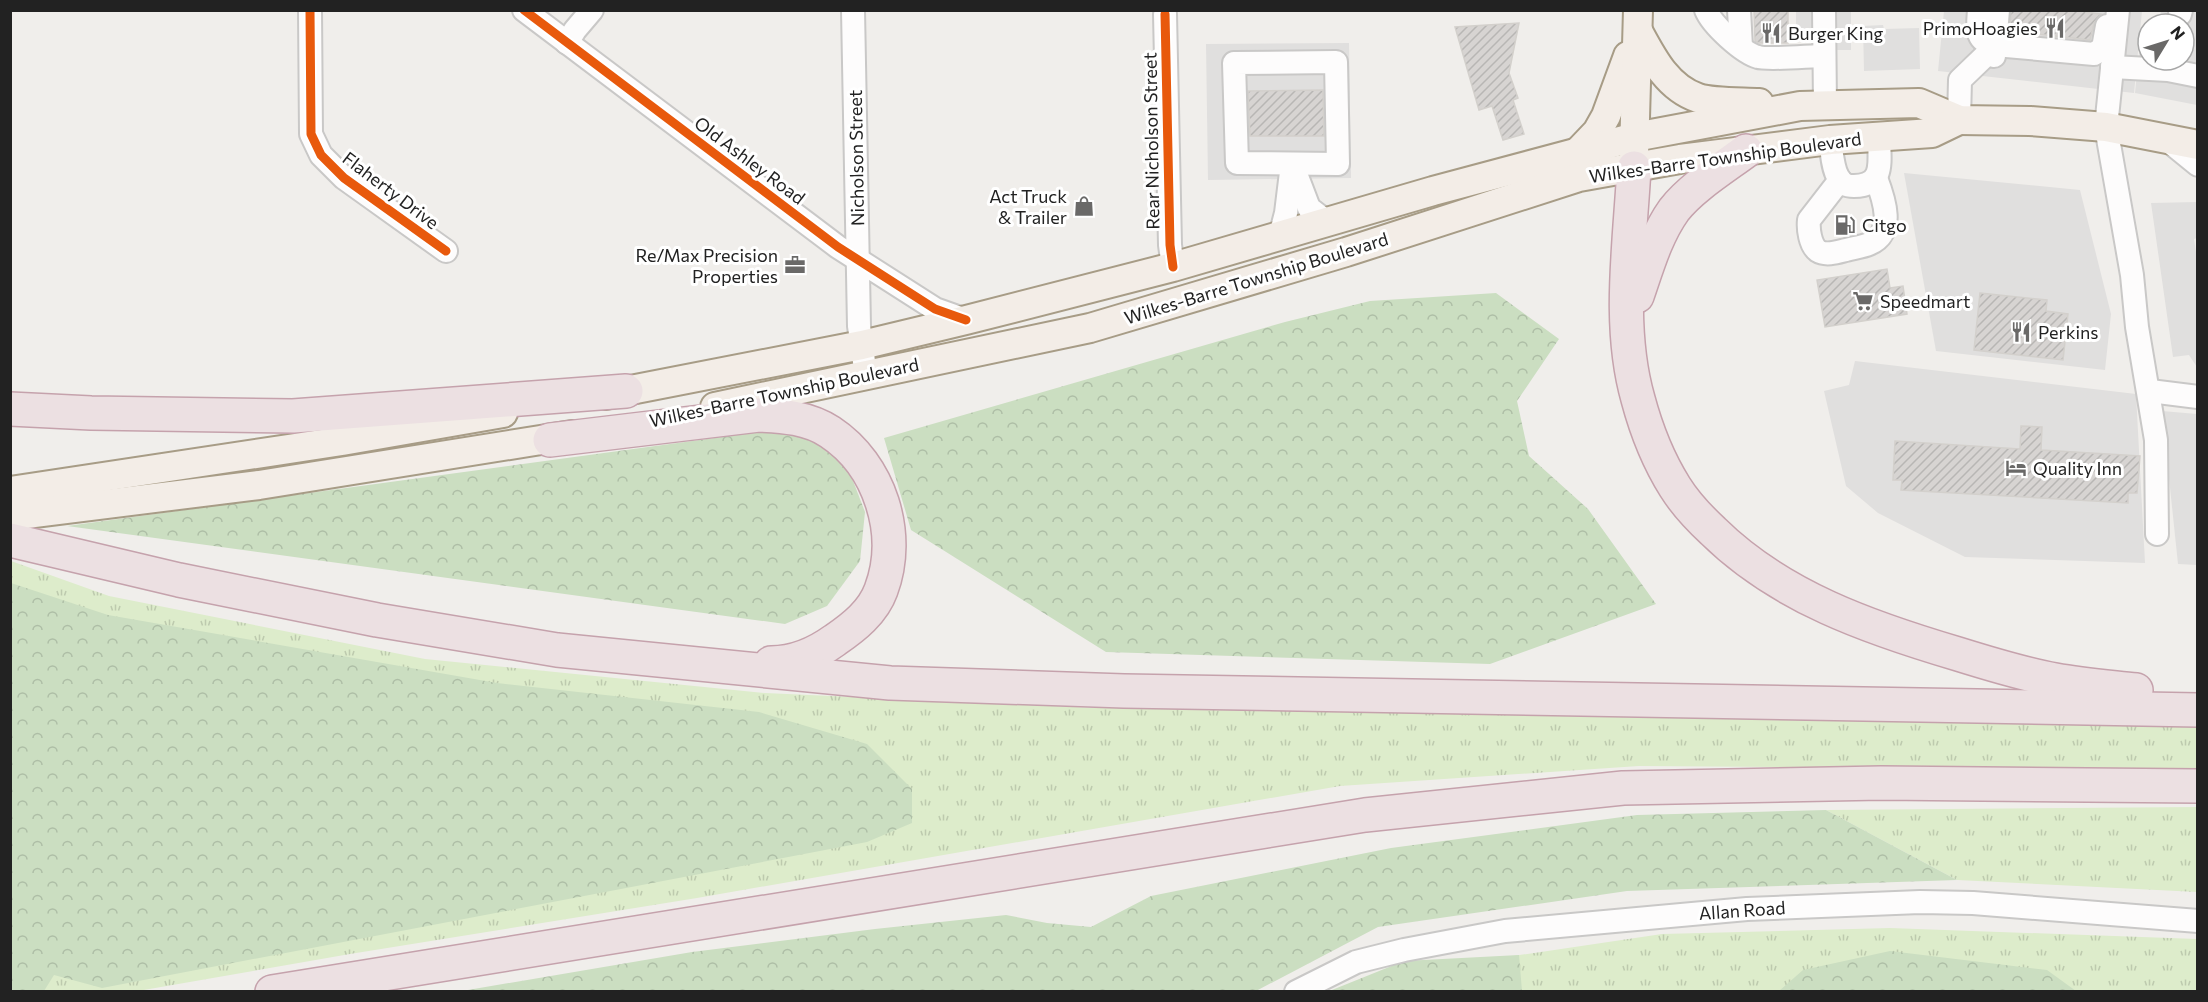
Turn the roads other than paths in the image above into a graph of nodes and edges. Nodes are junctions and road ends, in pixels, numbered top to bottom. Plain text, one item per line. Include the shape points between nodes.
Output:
1 (310, 10) edge
2 (524, 10) edge
3 (592, 10) edge
4 (853, 10) edge
5 (1706, 10) edge
6 (1739, 10) edge
7 (1824, 10) edge
8 (1979, 10) edge
9 (1998, 10) edge
10 (2108, 10) edge
11 (2118, 10) edge
12 (1165, 14) dead end
13 (1638, 22) edge
14 (567, 42) junction
15 (1741, 47) junction
16 (1992, 52) junction
17 (1824, 56) junction
18 (2136, 67) edge
19 (2112, 68) junction
20 (1812, 105) junction
21 (1959, 120) junction
22 (2106, 127) junction
23 (1878, 136) junction
24 (2165, 138) junction
25 (1830, 140) junction
26 (2198, 145) edge
27 (1746, 151) junction
28 (1634, 153) junction
29 (1576, 154) junction
30 (1292, 164) junction
31 (2198, 165) edge
32 (1876, 178) junction
33 (1840, 180) junction
34 (1327, 222) junction
35 (1280, 236) junction
36 (446, 251) dead end
37 (858, 259) junction
38 (1173, 267) junction
39 (966, 320) junction
40 (1626, 325) junction
41 (862, 345) junction
42 (866, 376) junction
43 (2150, 391) junction
44 (626, 392) junction
45 (2198, 397) edge
46 (10, 409) edge
47 (550, 440) junction
48 (10, 491) edge
49 (10, 516) edge
50 (2157, 534) dead end
51 (10, 540) edge
52 (702, 664) junction
53 (2198, 698) edge
54 (2198, 710) edge
55 (2198, 786) edge
56 (2198, 921) edge
57 (272, 992) edge
58 (1296, 992) edge

1 - 36 street, Flaherty Drive via 311,134 321,155 344,178
2 - 14 street, Old Ashley Road
3 - 14 street
4 - 37 street, Nicholson Street
5 - 15 street via 1710,19
6 - 15 street
7 - 17 street
8 - 16 street via 1979,37
9 - 16 street
10 - 16 street via 2105,43 2094,54
11 - 19 street
12 - 38 street, Rear Nicholson Street
13 - 20 main road via 1664,75 1699,99
13 - 28 main road
13 - 29 main road via 1606,116
14 - 37 street, Old Ashley Road
15 - 17 street via 1759,58
16 - 21 street via 1960,80
17 - 20 street
18 - 19 street
19 - 22 street
20 - 21 main road, Wilkes-Barre Township Boulevard via 1919,103
20 - 28 main road, Wilkes-Barre Township Boulevard
21 - 22 main road, Wilkes-Barre Township Boulevard
21 - 23 main road, Wilkes-Barre Township Boulevard via 1932,133
22 - 24 main road, Wilkes-Barre Township Boulevard
22 - 43 street
23 - 25 main road, Wilkes-Barre Township Boulevard
23 - 32 street
24 - 26 main road, Wilkes-Barre Township Boulevard
24 - 31 street
25 - 27 main road, Wilkes-Barre Township Boulevard
25 - 33 street
27 - 28 main road, Wilkes-Barre Township Boulevard via 1680,159
27 - 40 highway via 1675,209 1660,235
28 - 29 main road, Wilkes-Barre Township Boulevard
28 - 40 highway
28 - 42 main road, Wilkes-Barre Township Boulevard via 1579,177 1346,252 1090,328
29 - 34 main road, Wilkes-Barre Township Boulevard
30 - 30 street via 1338,164 1336,62 1234,63 1237,163
30 - 34 street via 1309,208
30 - 35 street
32 - 33 street via 1866,186 1850,186
32 - 33 street via 1883,197 1883,233 1868,244 1826,253 1818,251 1812,242 1809,220
34 - 35 main road, Wilkes-Barre Township Boulevard
35 - 38 main road, Wilkes-Barre Township Boulevard
37 - 39 street, Old Ashley Road via 935,309
37 - 41 street, Nicholson Street
38 - 39 main road, Wilkes-Barre Township Boulevard
39 - 41 main road, Wilkes-Barre Township Boulevard
40 - 53 highway via 1637,398 1671,480 1699,518 1734,552 1762,572 1860,621 1979,661 2054,680
41 - 42 street, Nicholson Street
41 - 44 main road, Wilkes-Barre Township Boulevard
42 - 47 main road, Wilkes-Barre Township Boulevard
43 - 45 street
43 - 50 street via 2156,440
44 - 46 highway via 293,416
44 - 48 main road, Wilkes-Barre Township Boulevard via 342,441
47 - 49 main road, Wilkes-Barre Township Boulevard via 259,485
47 - 52 highway via 784,416 829,431 864,464 884,504 887,569 881,592 858,624 822,650 803,657 777,663
51 - 52 highway via 179,580 377,620 557,650
52 - 54 highway via 890,683 1112,690
55 - 57 highway via 1881,783 1623,788 1365,815
56 - 58 street, Allan Road via 1973,903 1747,909 1505,931 1356,962

